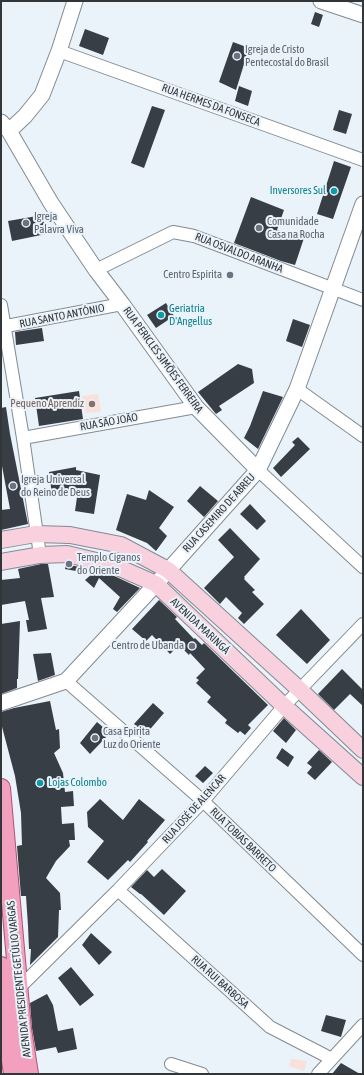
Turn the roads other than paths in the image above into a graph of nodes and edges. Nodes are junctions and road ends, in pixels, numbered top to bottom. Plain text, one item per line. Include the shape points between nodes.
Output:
1 (75, 1) edge
2 (321, 1) edge
3 (363, 15) edge
4 (59, 51) junction
5 (4, 128) edge
6 (363, 160) edge
7 (363, 204) edge
8 (96, 270) junction
9 (333, 289) junction
10 (363, 300) edge
11 (122, 304) junction
12 (1, 306) edge
13 (3, 327) edge
14 (297, 389) junction
15 (196, 407) junction
16 (363, 436) edge
17 (23, 438) junction
18 (258, 470) junction
19 (36, 534) junction
20 (1, 540) edge
21 (40, 554) junction
22 (1, 562) edge
23 (363, 567) edge
24 (168, 570) junction
25 (156, 584) junction
26 (363, 624) edge
27 (66, 681) junction
28 (300, 690) junction
29 (1, 703) edge
30 (284, 706) junction
31 (363, 750) edge
32 (363, 777) edge
33 (1, 794) edge
34 (203, 801) junction
35 (118, 890) junction
36 (363, 955) edge
37 (1, 966) edge
38 (19, 988) junction
39 (363, 1025) edge
40 (11, 1041) edge
41 (332, 1059) junction
42 (171, 1064) dead end
43 (13, 1074) edge
44 (29, 1074) edge
45 (202, 1074) edge
46 (318, 1074) edge

1 - 4 street
2 - 3 street
4 - 5 street via 42,95 25,116
4 - 6 street, RUA HERMES DA FONSECA
5 - 8 street, RUA PERICLES SIMÕES FERREIRA
7 - 9 street, RUA CASEMIRO DE ABREU
8 - 9 street, RUA OSVALDO ARANHA via 173,232 194,236
8 - 11 street, RUA PERICLES SIMÕES FERREIRA
9 - 10 street, RUA OSVALDO ARANHA
9 - 14 street, RUA CASEMIRO DE ABREU
11 - 13 street, RUA SANTO ANTÔNIO
11 - 15 street, RUA PERICLES SIMÕES FERREIRA
12 - 13 street
13 - 17 street
14 - 16 street
14 - 18 street, RUA CASEMIRO DE ABREU
15 - 17 street, RUA SÃO JOÃO
15 - 18 street, RUA PERICLES SIMÕES FERREIRA
17 - 19 street
18 - 23 street, RUA PERICLES SIMÕES FERREIRA
18 - 24 street, RUA CASEMIRO DE ABREU
19 - 20 main road, AVENIDA MARINGÁ
19 - 21 street
19 - 24 main road, AVENIDA MARINGÁ via 70,535 121,545
21 - 22 main road, AVENIDA MARINGÁ
21 - 25 main road, AVENIDA MARINGÁ via 67,554 113,565
24 - 25 street, RUA CASEMIRO DE ABREU
24 - 28 main road, AVENIDA MARINGÁ
25 - 27 street, RUA CASEMIRO DE ABREU
25 - 30 main road, AVENIDA MARINGÁ
26 - 28 street, RUA JOSÉ DE ALENCAR
27 - 29 street, RUA CASEMIRO DE ABREU
27 - 34 street, RUA TOBIAS BARRETO
28 - 30 street, RUA JOSÉ DE ALENCAR
28 - 31 main road, AVENIDA MARINGÁ
30 - 32 main road, AVENIDA MARINGÁ
30 - 34 street, RUA JOSÉ DE ALENCAR
33 - 38 main road, AVENIDA PRESIDENTE GETÚLIO VARGAS
34 - 35 street, RUA JOSÉ DE ALENCAR
34 - 36 street, RUA TOBIAS BARRETO
35 - 38 street, RUA JOSÉ DE ALENCAR
35 - 41 street, RUA RUI BARBOSA via 270,1027
37 - 40 main road, AVENIDA PRESIDENTE GETÚLIO VARGAS
38 - 40 main road, AVENIDA PRESIDENTE GETÚLIO VARGAS
39 - 41 street
40 - 43 main road, AVENIDA PRESIDENTE GETÚLIO VARGAS
40 - 44 main road, AVENIDA PRESIDENTE GETÚLIO VARGAS
41 - 46 street
42 - 45 street

